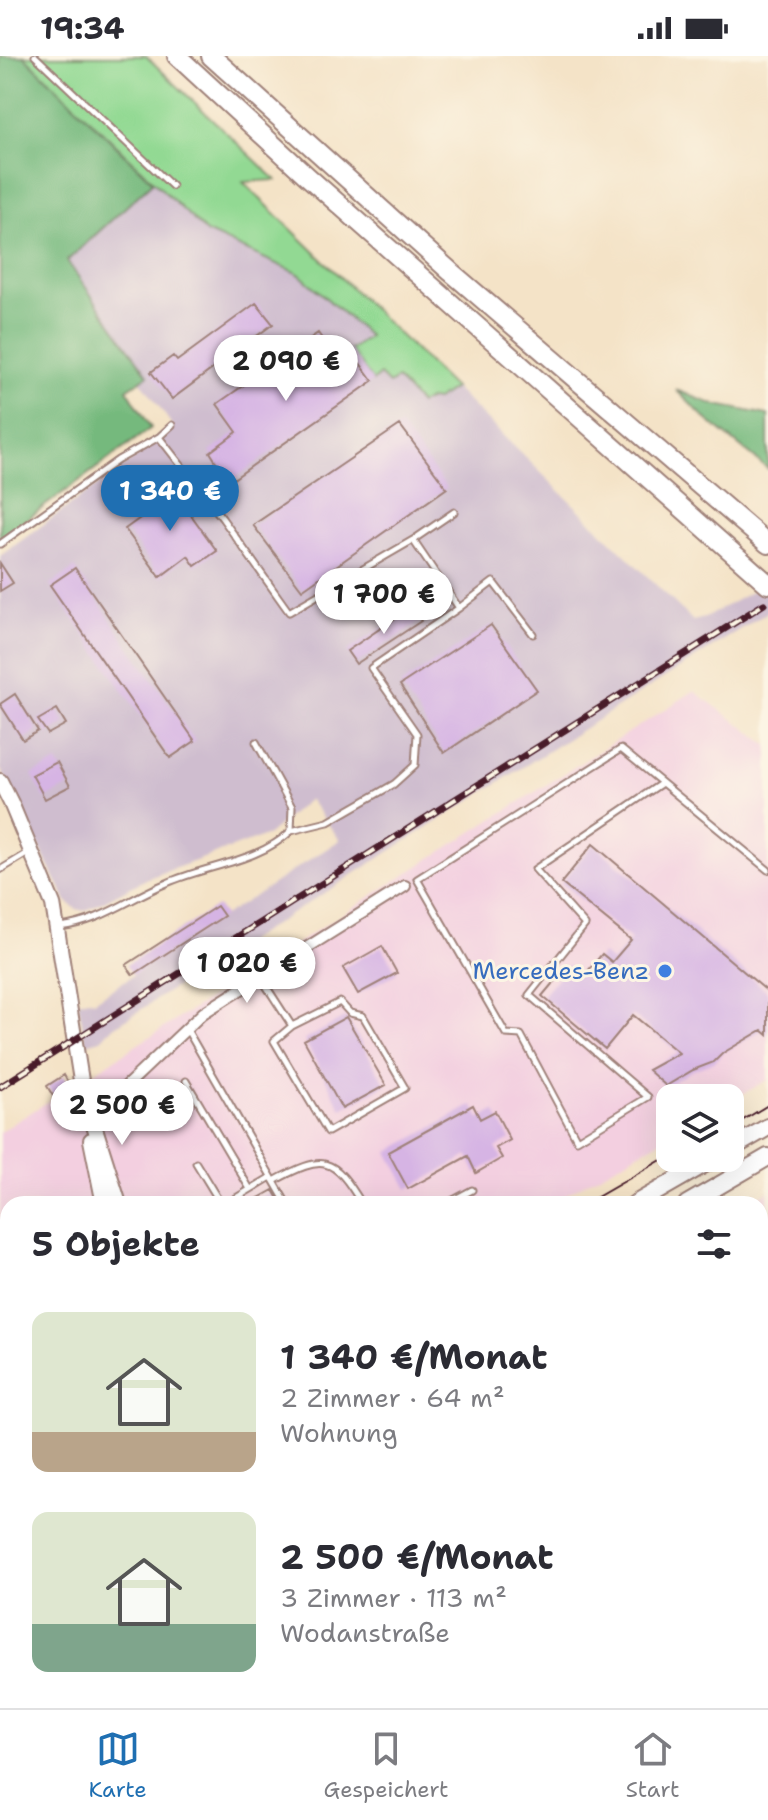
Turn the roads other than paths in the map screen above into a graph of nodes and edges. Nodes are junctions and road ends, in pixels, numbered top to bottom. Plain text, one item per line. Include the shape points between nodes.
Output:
1 (35, 56) edge
2 (177, 56) edge
3 (211, 56) edge
4 (172, 186) dead end
5 (172, 425) dead end
6 (159, 437) junction
7 (454, 512) dead end
8 (413, 540) junction
9 (0, 544) edge
10 (768, 544) edge
11 (764, 581) edge
12 (459, 608) junction
13 (533, 634) dead end
14 (256, 742) dead end
15 (0, 781) edge
16 (662, 783) junction
17 (291, 831) junction
18 (31, 852) junction
19 (0, 870) edge
20 (768, 870) edge
21 (405, 886) dead end
22 (58, 927) junction
23 (261, 977) junction
24 (292, 1026) junction
25 (186, 1028) junction
26 (186, 1081) dead end
27 (88, 1108) junction
28 (768, 1127) edge
29 (744, 1141) edge
30 (768, 1157) edge
31 (196, 1163) dead end
32 (691, 1172) edge
33 (273, 1179) junction
34 (250, 1189) junction
35 (472, 1190) dead end
36 (102, 1196) edge
37 (116, 1196) edge
38 (218, 1196) edge
39 (237, 1196) edge
40 (283, 1196) edge
41 (357, 1196) edge
42 (461, 1196) edge
43 (649, 1196) edge
44 (701, 1196) edge

1 - 4 lane
2 - 11 highway
3 - 10 highway via 451,272
5 - 6 lane
6 - 8 lane via 289,612
6 - 9 lane
7 - 8 lane
8 - 12 lane
12 - 13 lane via 493,582
12 - 17 lane via 371,668 417,734 415,765 394,784 328,822
14 - 17 lane via 292,807
15 - 18 street
16 - 16 lane via 621,749 417,879 506,1034 521,1035 577,1140 648,1097 529,995 585,925 535,869
16 - 20 lane
17 - 22 lane via 253,855 169,882 97,919
18 - 19 lane
18 - 22 street
21 - 23 street
22 - 27 street via 73,1042
23 - 24 lane
23 - 25 street
24 - 24 lane via 274,1041 328,1132 405,1088 363,1016 350,1013 340,1002
25 - 27 street via 120,1092
25 - 33 lane
26 - 34 lane
27 - 36 street
27 - 37 street
28 - 29 main road
30 - 44 main road
31 - 38 lane
32 - 43 main road
33 - 34 lane
33 - 40 lane
33 - 41 lane via 310,1164 332,1165
34 - 39 lane
35 - 42 lane

